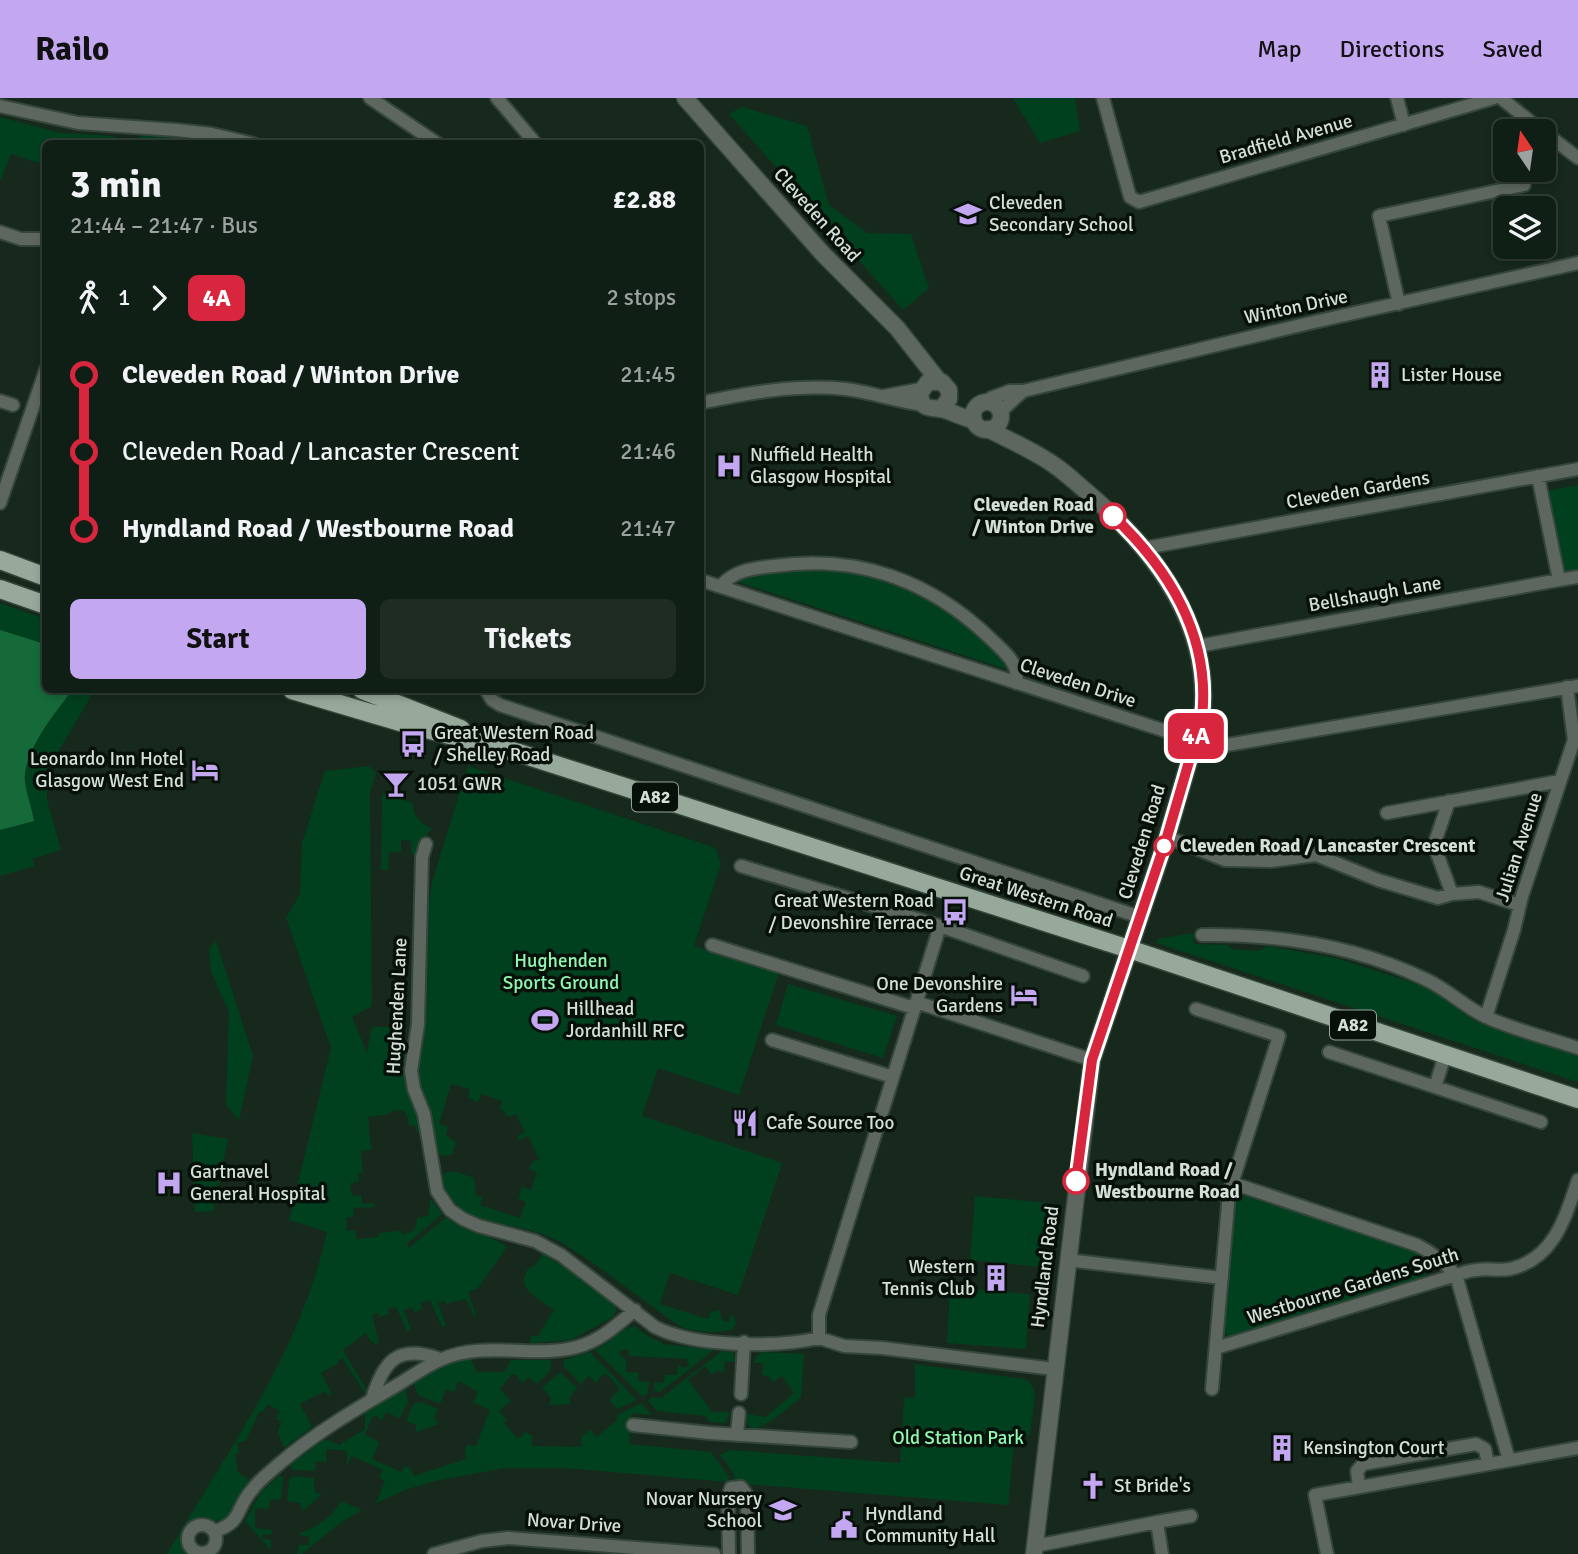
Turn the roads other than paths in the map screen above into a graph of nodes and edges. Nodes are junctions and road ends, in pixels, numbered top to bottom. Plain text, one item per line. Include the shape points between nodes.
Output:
1 (370, 98) edge
2 (497, 98) edge
3 (685, 98) edge
4 (1103, 98) edge
5 (1397, 98) edge
6 (1494, 98) edge
7 (1501, 98) edge
8 (0, 106) edge
9 (1527, 119) edge
10 (1404, 125) junction
11 (234, 140) edge
12 (433, 140) edge
13 (533, 140) edge
14 (1556, 142) edge
15 (1578, 158) edge
16 (1524, 185) dead end
17 (0, 232) edge
18 (42, 239) edge
19 (1578, 263) edge
20 (1399, 304) junction
21 (42, 381) edge
22 (927, 390) junction
23 (950, 394) junction
24 (704, 402) edge
25 (941, 409) junction
26 (988, 415) junction
27 (1578, 469) edge
28 (1538, 476) junction
29 (0, 503) edge
30 (1145, 548) junction
31 (0, 560) edge
32 (42, 576) edge
33 (1578, 577) edge
34 (1559, 580) junction
35 (704, 581) edge
36 (721, 586) junction
37 (0, 589) edge
38 (42, 604) edge
39 (1198, 646) junction
40 (1016, 683) junction
41 (1573, 687) edge
42 (302, 693) edge
43 (370, 693) edge
44 (489, 695) edge
45 (1194, 741) junction
46 (519, 753) junction
47 (1560, 781) junction
48 (1449, 801) junction
49 (1387, 813) dead end
50 (1167, 837) junction
51 (426, 844) dead end
52 (741, 866) dead end
53 (1452, 894) junction
54 (1519, 905) junction
55 (1140, 917) junction
56 (940, 926) junction
57 (1202, 934) dead end
58 (712, 945) dead end
59 (1129, 949) junction
60 (1083, 976) dead end
61 (915, 1005) junction
62 (1196, 1009) dead end
63 (1486, 1017) junction
64 (772, 1040) dead end
65 (1578, 1048) edge
66 (1329, 1052) dead end
67 (1445, 1055) junction
68 (1092, 1060) junction
69 (893, 1077) junction
70 (1435, 1087) junction
71 (1578, 1099) edge
72 (1541, 1122) dead end
73 (1578, 1180) edge
74 (1232, 1183) junction
75 (1067, 1261) junction
76 (1456, 1275) junction
77 (1222, 1278) junction
78 (635, 1310) junction
79 (819, 1338) junction
80 (744, 1342) junction
81 (1216, 1348) junction
82 (440, 1359) junction
83 (1055, 1369) junction
84 (1212, 1388) dead end
85 (741, 1394) dead end
86 (372, 1399) junction
87 (739, 1413) dead end
88 (633, 1425) dead end
89 (737, 1435) junction
90 (851, 1442) dead end
91 (1578, 1448) edge
92 (1509, 1460) junction
93 (1488, 1464) junction
94 (1359, 1487) junction
95 (1191, 1516) dead end
96 (1157, 1522) junction
97 (215, 1531) junction
98 (597, 1549) edge
99 (459, 1550) edge
100 (1035, 1550) edge
101 (197, 1553) edge
102 (434, 1554) edge
103 (713, 1554) edge
104 (729, 1554) edge
105 (748, 1554) edge
106 (1162, 1554) edge
107 (1327, 1554) edge

1 - 12 street
2 - 13 street
3 - 22 street, Cleveden Road via 823,254 897,328 921,358
4 - 10 street, Bradfield Avenue via 1130,197 1139,202
5 - 10 street
6 - 10 street, Bradfield Avenue
7 - 9 street
8 - 11 street via 78,123 188,131
14 - 15 street
16 - 20 street via 1378,216
17 - 18 street
19 - 20 street, Winton Drive
20 - 26 street, Winton Drive via 1010,391 991,398
21 - 29 street
22 - 23 street, Cleveden Road via 946,385
22 - 24 street via 900,402 842,389 782,388
22 - 25 street via 929,409
23 - 25 street
23 - 26 street, Cleveden Road
25 - 26 street via 961,418
26 - 30 street, Cleveden Road via 1055,465
27 - 28 street, Cleveden Gardens
28 - 30 street, Cleveden Gardens
28 - 34 street
30 - 39 street, Cleveden Road via 1184,608
31 - 32 main road
33 - 34 street, Bellshaugh Lane
34 - 39 street, Bellshaugh Lane
35 - 36 street, Cleveden Drive
36 - 40 street, Cleveden Drive
36 - 40 street via 742,572 804,562 832,562 882,573 925,591 970,620 1009,657 1017,668
37 - 38 main road
39 - 45 street, Cleveden Road via 1204,700
40 - 45 street, Cleveden Drive
41 - 45 street, Cleveden Drive via 1226,746
41 - 47 street, Julian Avenue via 1574,740
42 - 46 main road, Great Western Road / A82
43 - 46 main road, Great Western Road / A82
44 - 55 street, Great Western Road via 500,705
45 - 50 street, Cleveden Road
46 - 59 main road, Great Western Road / A82
47 - 48 street
47 - 54 street, Julian Avenue
48 - 49 street
48 - 53 street via 1434,845
50 - 53 street via 1225,860 1272,861 1316,855 1438,898
50 - 55 street, Cleveden Road
51 - 78 street, Hughenden Lane via 418,1024 411,1071 424,1114 437,1191 463,1219 546,1246
52 - 56 street
53 - 54 street via 1479,892
54 - 63 street, Julian Avenue
55 - 59 street, Cleveden Road
56 - 60 street
56 - 61 street
57 - 63 street via 1287,939 1344,951 1426,979
58 - 61 street
59 - 67 main road, Great Western Road / A82
59 - 68 street, Hyndland Road
61 - 68 street
61 - 69 street
62 - 74 street via 1279,1037
63 - 65 street
64 - 69 street
66 - 70 street
67 - 70 street
67 - 71 main road, Great Western Road / A82
68 - 75 street, Hyndland Road
69 - 79 street via 819,1315
70 - 72 street
73 - 76 street, Westbourne Gardens South via 1559,1231 1538,1257 1509,1269
74 - 76 street via 1417,1245
74 - 77 street
75 - 77 street
75 - 83 street, Hyndland Road
76 - 81 street, Westbourne Gardens South
76 - 92 street
77 - 81 street
78 - 80 street, Hughenden Lane via 671,1335
78 - 82 street via 603,1336 576,1347 481,1350
79 - 80 street, Hughenden Lane via 800,1343
79 - 83 street via 844,1346
80 - 85 street
81 - 84 street
82 - 86 street
82 - 86 street via 418,1353 399,1356 382,1371
83 - 100 street, Hyndland Road
86 - 97 street via 279,1464 253,1488 229,1527
87 - 89 street
88 - 89 street
89 - 90 street
91 - 92 street
92 - 93 street
93 - 94 street
93 - 94 street via 1485,1449 1476,1444 1363,1464 1358,1468
94 - 107 street via 1315,1495
95 - 96 street
96 - 100 street
96 - 106 street
97 - 101 street via 216,1545
97 - 101 street via 205,1524 193,1527 189,1544
98 - 99 street, Novar Drive via 508,1538
98 - 103 street, Novar Drive
99 - 102 street, Novar Drive
104 - 105 street via 728,1497 731,1488 737,1487 747,1495

